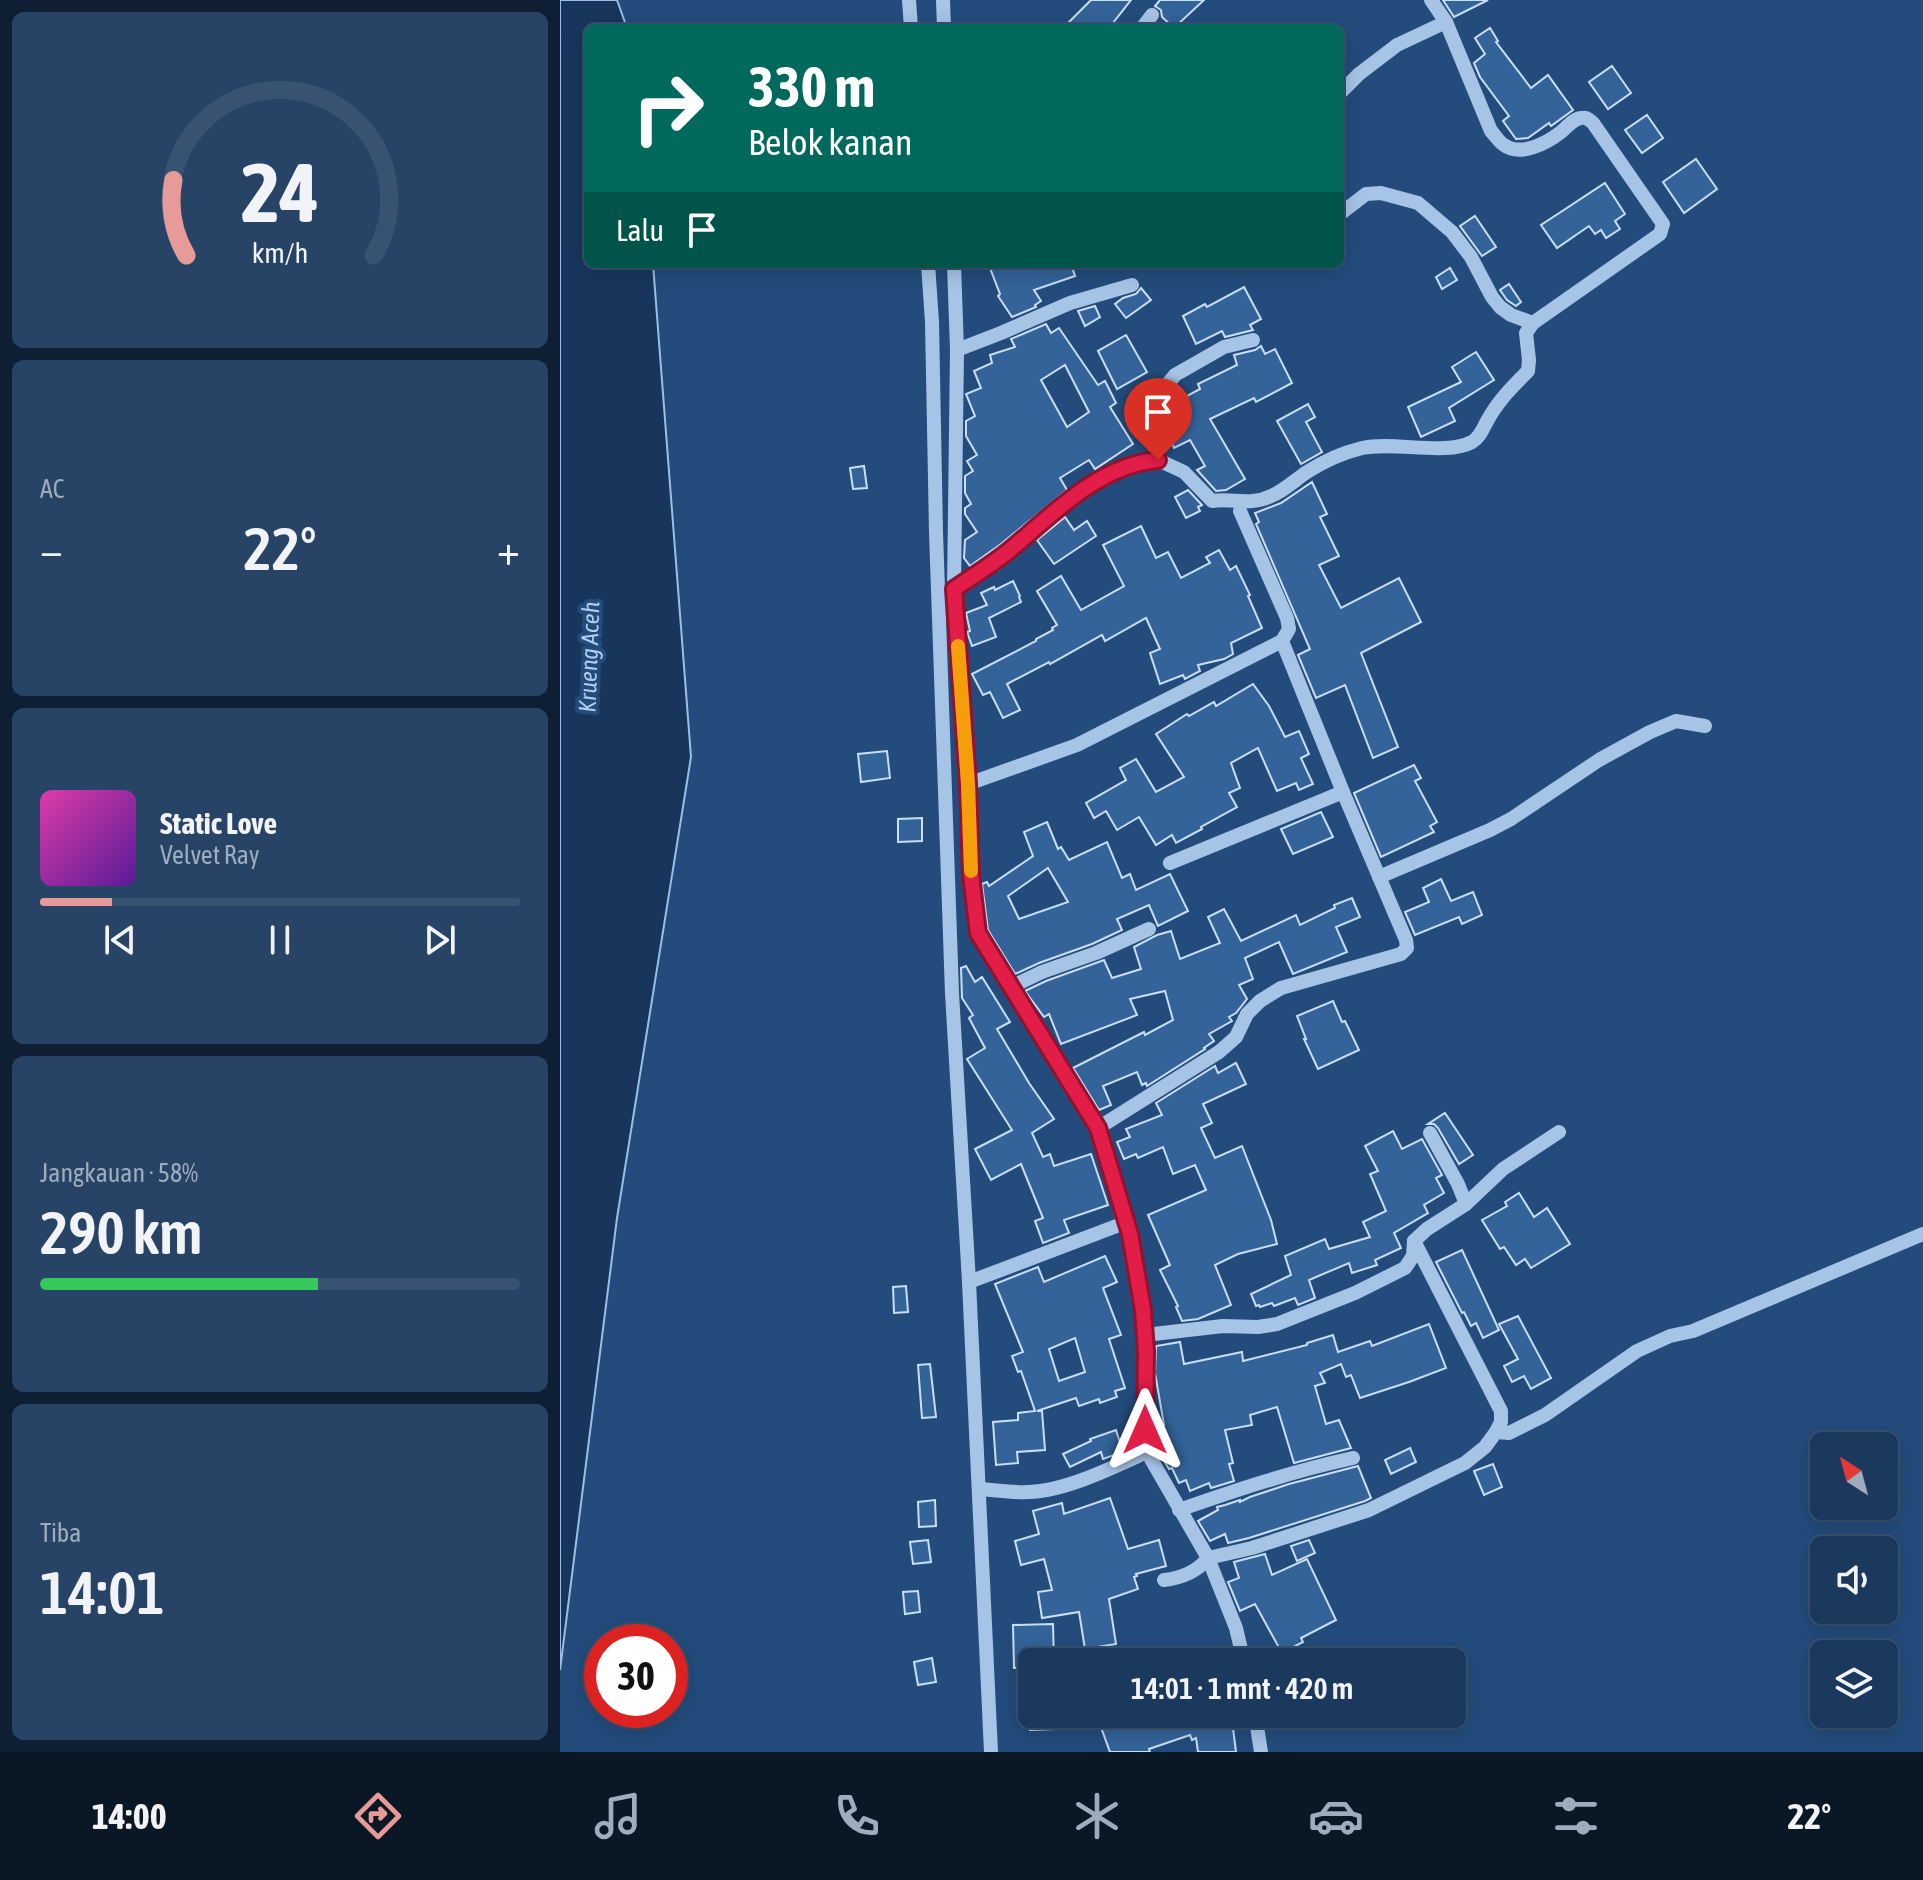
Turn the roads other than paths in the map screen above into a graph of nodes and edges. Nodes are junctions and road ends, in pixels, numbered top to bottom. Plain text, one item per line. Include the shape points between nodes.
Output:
1 (909, 0) edge
2 (943, 0) edge
3 (1431, 0) edge
4 (1152, 15) dead end
5 (1446, 22) junction
6 (911, 24) edge
7 (944, 24) edge
8 (1145, 24) edge
9 (1344, 89) edge
10 (1344, 211) edge
11 (928, 268) edge
12 (954, 268) edge
13 (1132, 285) dead end
14 (1533, 323) junction
15 (1253, 340) dead end
16 (957, 350) junction
17 (1158, 460) junction
18 (1240, 511) dead end
19 (954, 589) junction
20 (1282, 641) junction
21 (1705, 726) dead end
22 (968, 784) junction
23 (1343, 792) junction
24 (1170, 863) dead end
25 (1379, 877) junction
26 (1149, 929) dead end
27 (1013, 986) junction
28 (1098, 1128) junction
29 (1559, 1132) dead end
30 (1430, 1133) dead end
31 (1466, 1204) junction
32 (1127, 1222) junction
33 (1923, 1234) edge
34 (1414, 1241) junction
35 (969, 1282) junction
36 (1145, 1335) junction
37 (1496, 1432) junction
38 (1147, 1452) junction
39 (1353, 1458) dead end
40 (979, 1489) junction
41 (1179, 1510) junction
42 (1208, 1558) junction
43 (1164, 1580) dead end
44 (1241, 1648) edge
45 (1258, 1728) edge
46 (991, 1752) edge
47 (1261, 1752) edge

1 - 6 street
2 - 7 street
3 - 5 street
4 - 8 street
5 - 9 street via 1397,45
5 - 14 street via 1491,131 1504,145 1516,151 1529,149 1577,119 1589,119 1663,224 1660,234
10 - 14 street via 1366,194 1418,203 1452,232 1500,307
11 - 35 street via 952,993
12 - 16 street
13 - 16 street via 1070,303
14 - 17 street via 1526,333 1528,371 1498,402 1471,443 1363,448 1330,458 1258,501 1212,501 1184,472
15 - 17 street via 1224,347 1175,375 1162,391 1148,414
16 - 19 street
17 - 19 street via 1090,485
18 - 20 street via 1287,618 1289,629
19 - 22 street
20 - 22 street via 1077,745
20 - 23 street
21 - 25 street via 1676,721 1650,732 1511,819
22 - 27 street via 978,933
23 - 24 street
23 - 25 street
25 - 28 street via 1406,940 1403,953 1281,988 1247,1014 1236,1037 1219,1052
26 - 27 street
27 - 28 street
28 - 32 street
29 - 31 street via 1503,1169
30 - 31 street
31 - 34 street
32 - 35 street
32 - 36 street
33 - 37 street via 1637,1351 1545,1415 1509,1433
34 - 36 street via 1405,1268 1277,1324
34 - 37 street via 1501,1411
35 - 40 street
36 - 38 street
37 - 42 street via 1465,1463 1369,1510
38 - 40 street via 1050,1490
38 - 41 street
39 - 41 street
40 - 46 street
41 - 42 street
42 - 43 street via 1189,1574
42 - 44 street
45 - 47 street

